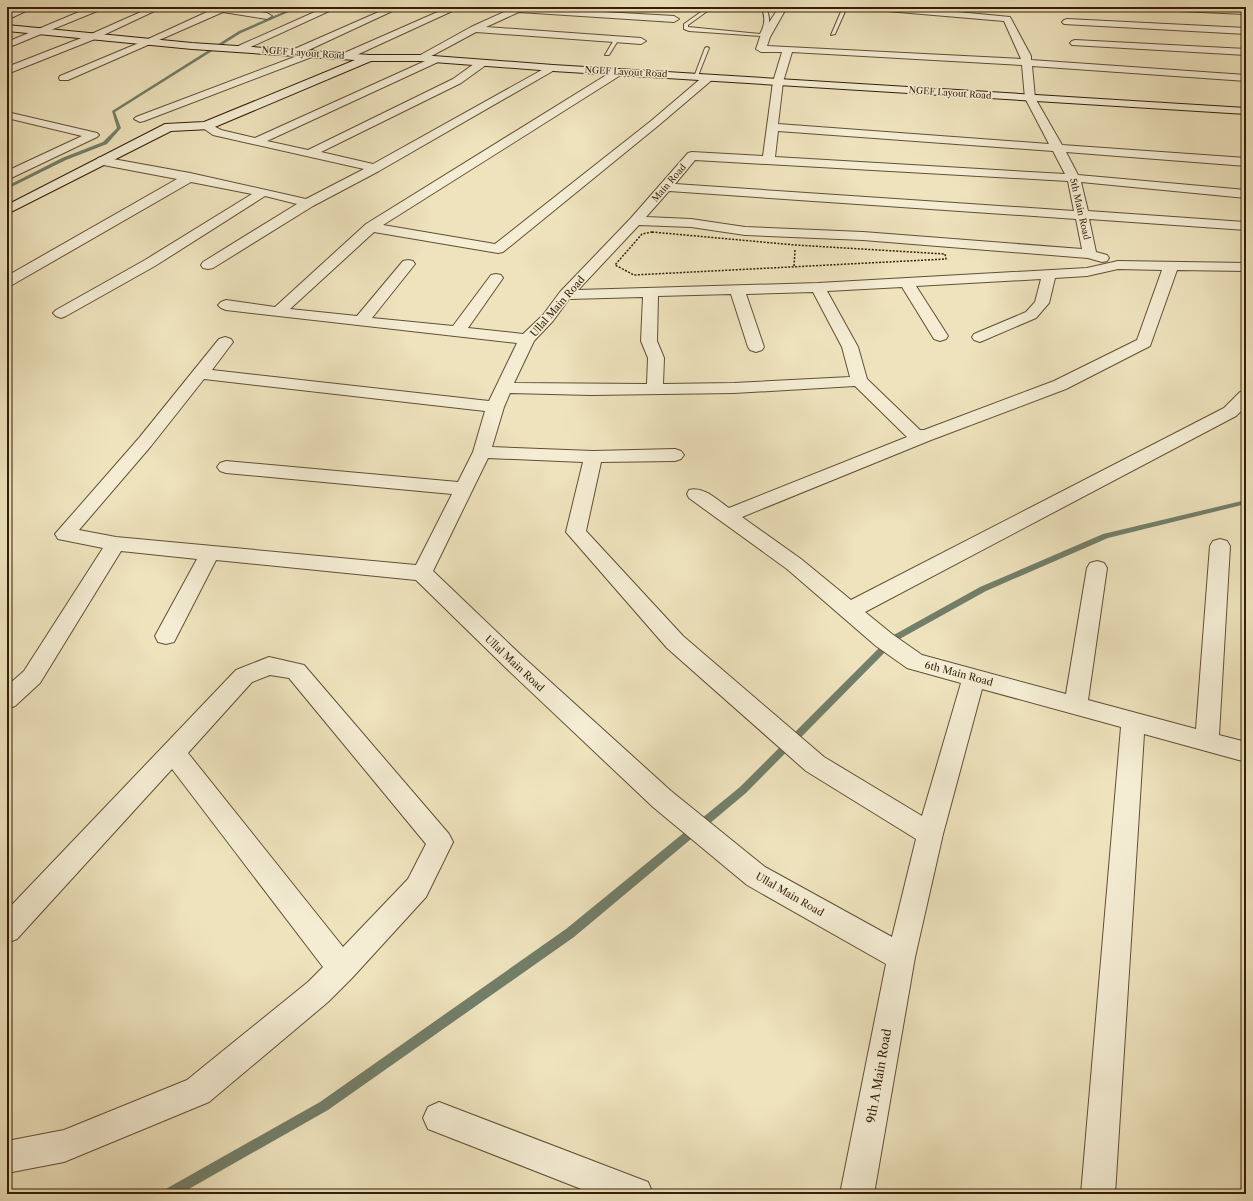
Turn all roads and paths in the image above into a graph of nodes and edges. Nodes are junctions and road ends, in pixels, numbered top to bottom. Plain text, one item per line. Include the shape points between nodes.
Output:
1 (30, 7) edge
2 (99, 7) edge
3 (159, 7) edge
4 (334, 7) edge
5 (397, 7) edge
6 (457, 7) edge
7 (711, 7) edge
8 (763, 7) edge
9 (783, 7) edge
10 (845, 7) edge
11 (875, 7) edge
12 (1155, 7) edge
13 (224, 8) edge
14 (520, 8) edge
15 (1246, 11) edge
16 (1063, 13) dead end
17 (267, 16) dead end
18 (7, 17) edge
19 (674, 18) dead end
20 (7, 28) edge
21 (474, 29) junction
22 (42, 31) junction
23 (1246, 31) edge
24 (1071, 32) junction
25 (833, 34) dead end
26 (92, 36) junction
27 (617, 39) junction
28 (641, 41) dead end
29 (149, 42) junction
30 (7, 45) edge
31 (239, 48) junction
32 (708, 48) dead end
33 (788, 49) junction
34 (296, 52) junction
35 (1246, 52) edge
36 (312, 53) junction
37 (607, 54) dead end
38 (346, 56) junction
39 (370, 58) junction
40 (420, 58) junction
41 (434, 60) junction
42 (482, 63) junction
43 (1026, 63) junction
44 (1085, 66) junction
45 (553, 68) junction
46 (7, 71) edge
47 (620, 71) junction
48 (696, 76) junction
49 (709, 77) junction
50 (64, 78) dead end
51 (1246, 78) edge
52 (778, 82) junction
53 (1030, 98) junction
54 (1246, 111) edge
55 (7, 115) edge
56 (26, 119) junction
57 (140, 119) dead end
58 (206, 126) junction
59 (772, 127) junction
60 (7, 128) edge
61 (255, 142) junction
62 (1058, 149) junction
63 (310, 154) junction
64 (102, 161) junction
65 (768, 161) junction
66 (1246, 162) edge
67 (375, 168) junction
68 (7, 176) edge
69 (190, 178) junction
70 (1074, 178) junction
71 (665, 187) junction
72 (263, 192) junction
73 (1246, 194) edge
74 (308, 203) junction
75 (7, 210) edge
76 (1082, 216) junction
77 (636, 221) junction
78 (1245, 226) dead end
79 (371, 227) junction
80 (1090, 254) junction
81 (408, 264) dead end
82 (594, 264) joint
83 (1118, 264) junction
84 (208, 265) dead end
85 (615, 265) joint
86 (1171, 266) junction
87 (1246, 267) edge
88 (1049, 274) junction
89 (496, 278) dead end
90 (7, 282) edge
91 (906, 282) junction
92 (818, 287) junction
93 (737, 289) junction
94 (651, 292) junction
95 (565, 295) junction
96 (226, 305) dead end
97 (278, 312) junction
98 (61, 313) dead end
99 (361, 321) junction
100 (457, 332) junction
101 (940, 336) dead end
102 (980, 337) dead end
103 (527, 339) junction
104 (225, 342) dead end
105 (756, 347) dead end
106 (199, 373) junction
107 (859, 381) junction
108 (505, 388) junction
109 (655, 389) junction
110 (1246, 396) edge
111 (495, 407) junction
112 (925, 436) junction
113 (482, 452) junction
114 (675, 456) dead end
115 (593, 457) junction
116 (226, 467) dead end
117 (464, 489) junction
118 (696, 494) dead end
119 (728, 516) junction
120 (116, 544) junction
121 (1220, 546) dead end
122 (210, 553) junction
123 (1097, 568) dead end
124 (422, 573) junction
125 (850, 610) junction
126 (166, 636) dead end
127 (974, 678) junction
128 (7, 700) edge
129 (1076, 705) junction
130 (1133, 722) junction
131 (1207, 741) junction
132 (173, 752) junction
133 (1246, 752) edge
134 (930, 834) junction
135 (7, 930) edge
136 (900, 957) junction
137 (342, 968) junction
138 (439, 1118) dead end
139 (7, 1157) edge
140 (636, 1194) edge
141 (857, 1194) edge
142 (1098, 1194) edge

1 - 18 street
2 - 22 street
3 - 26 street
4 - 31 street
5 - 34 street
6 - 38 street
7 - 8 lane via 686,25 686,28 761,36 766,27 768,14
9 - 33 street via 765,37 761,49
10 - 25 lane
11 - 43 street via 1007,19 1026,56
12 - 15 street
13 - 17 street
13 - 29 street
14 - 19 street
14 - 21 street
16 - 24 street
20 - 22 street, NGEF Layout Road
21 - 27 street
21 - 40 street
22 - 26 street, NGEF Layout Road
22 - 30 street
23 - 24 street
24 - 35 street
24 - 44 street
26 - 29 street, NGEF Layout Road
26 - 46 street
27 - 28 street
27 - 37 lane
29 - 31 street, NGEF Layout Road
29 - 50 street
31 - 34 street, NGEF Layout Road
32 - 48 lane
33 - 43 street
33 - 52 street
34 - 36 street, NGEF Layout Road
36 - 38 street, NGEF Layout Road
36 - 57 street
38 - 39 street, NGEF Layout Road
39 - 40 street, NGEF Layout Road
39 - 58 street
40 - 41 street, NGEF Layout Road
41 - 42 street, NGEF Layout Road
41 - 61 street
42 - 45 street, NGEF Layout Road
42 - 63 street via 457,81
43 - 44 street
43 - 53 street
44 - 51 street
45 - 47 street, NGEF Layout Road
45 - 67 street
47 - 48 street, NGEF Layout Road
47 - 79 street
48 - 49 street, NGEF Layout Road
49 - 52 street, NGEF Layout Road
49 - 79 street via 498,249
52 - 53 street, NGEF Layout Road
52 - 59 street
53 - 54 street, NGEF Layout Road
53 - 62 street, 5th Main Road
55 - 56 street
56 - 60 street
56 - 68 street via 93,135
58 - 61 street via 217,133
58 - 64 street via 169,127
59 - 62 street
59 - 65 street
61 - 63 street
62 - 66 street
62 - 70 street, 5th Main Road
63 - 67 street
64 - 69 street
64 - 75 street
65 - 70 street
65 - 71 street, Main Road via 692,156
67 - 74 street
69 - 72 street
69 - 90 street
70 - 73 street
70 - 76 street, 5th Main Road
71 - 76 street
71 - 77 street, Main Road
72 - 74 street
72 - 98 street via 150,263
74 - 84 street
76 - 78 street
76 - 80 street, 5th Main Road
77 - 80 street via 691,223 745,231 863,236
77 - 82 street, Main Road
79 - 97 street
80 - 83 street, 5th Main Road
81 - 99 street
82 - 95 street, Ullal Main Road
83 - 86 street
83 - 88 street via 1087,272
85 - 85 path via 634,275 946,259 945,254 795,245 652,232 642,234
86 - 87 street
86 - 112 street via 1144,343 1060,385
88 - 91 street
88 - 102 street via 1042,303 1031,315
89 - 100 street
91 - 92 street
91 - 101 street
92 - 93 street
92 - 107 street via 850,347
93 - 94 street
93 - 105 street
94 - 95 street
94 - 109 street via 649,341 656,358
95 - 103 street, Ullal Main Road via 548,318
96 - 97 street
97 - 99 street
99 - 100 street
100 - 103 street
103 - 108 street, Ullal Main Road
104 - 106 street
106 - 111 street
106 - 120 street via 145,442 65,534
107 - 109 street via 734,388
107 - 112 street via 914,434
108 - 109 street
108 - 111 street, Ullal Main Road
110 - 125 street via 1230,412
111 - 113 street, Ullal Main Road
112 - 119 street
113 - 115 street
113 - 117 street, Ullal Main Road
114 - 115 street
115 - 134 street via 576,532 675,642 815,764
116 - 117 street
117 - 124 street, Ullal Main Road
118 - 119 street, 6th Main Road
119 - 125 street, 6th Main Road via 794,564
120 - 122 street
120 - 128 street via 32,678
121 - 131 street
122 - 124 street
122 - 126 street
123 - 129 street
124 - 136 street, Ullal Main Road via 662,799 756,876
125 - 127 street, 6th Main Road via 884,640 915,662
127 - 129 street, 6th Main Road
127 - 134 street, 9th A Main Road
129 - 130 street, 6th Main Road
130 - 131 street, 6th Main Road
130 - 142 street
131 - 133 street, 6th Main Road
132 - 135 street
132 - 137 street
132 - 137 street via 244,676 269,666 296,671 440,842 417,888
134 - 136 street, 9th A Main Road
136 - 141 street, 9th A Main Road
137 - 139 street via 318,992 198,1091 64,1146
138 - 140 street

